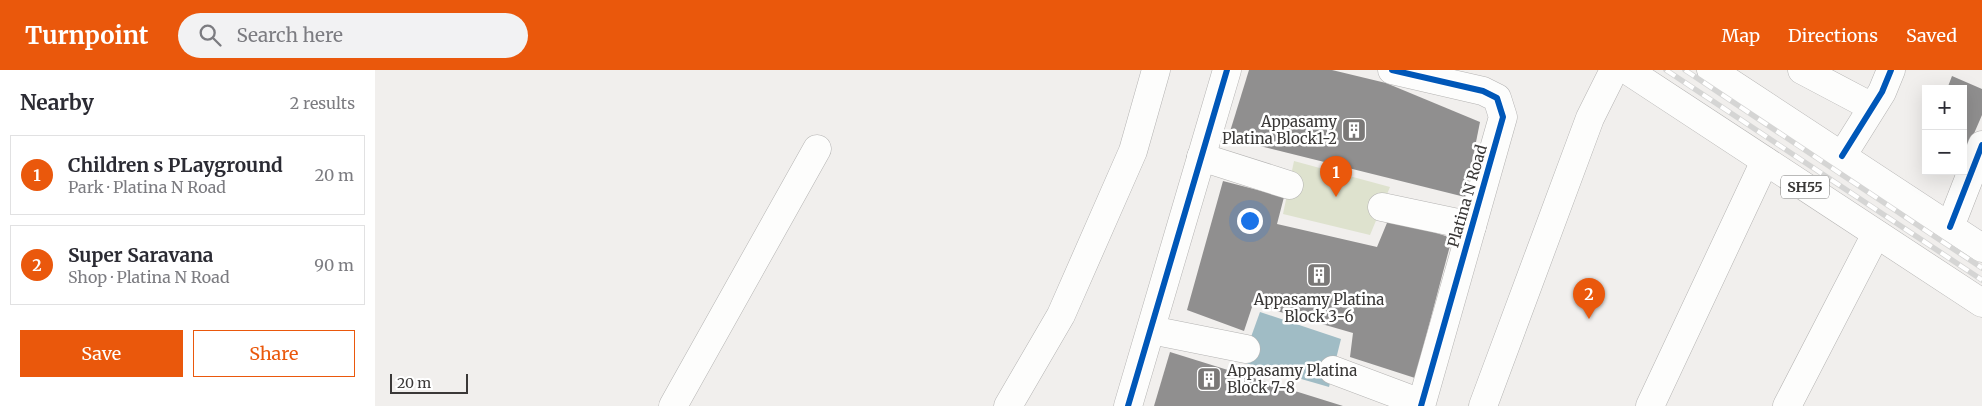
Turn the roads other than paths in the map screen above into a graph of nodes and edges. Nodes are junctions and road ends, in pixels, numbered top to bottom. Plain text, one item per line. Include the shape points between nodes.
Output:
1 (1156, 70) edge
2 (1227, 70) edge
3 (1392, 70) edge
4 (1614, 70) edge
5 (1627, 70) edge
6 (1802, 70) edge
7 (1891, 70) edge
8 (1722, 73) edge
9 (1873, 107) junction
10 (1982, 145) edge
11 (817, 149) dead end
12 (1201, 156) junction
13 (1842, 156) junction
14 (1765, 160) junction
15 (1289, 185) dead end
16 (1382, 207) dead end
17 (1471, 226) junction
18 (1950, 227) junction
19 (1876, 234) junction
20 (1982, 248) edge
21 (1982, 303) edge
22 (1151, 330) junction
23 (1247, 349) dead end
24 (1333, 370) dead end
25 (1421, 405) edge
26 (673, 406) edge
27 (1008, 406) edge
28 (1129, 406) edge
29 (1483, 406) edge
30 (1650, 406) edge
31 (1787, 406) edge

1 - 27 street via 1133,151 1061,315
2 - 12 street
3 - 17 street, Platina N Road via 1483,91 1497,98 1503,117
4 - 29 street via 1591,118
5 - 14 street, SH55
6 - 9 street
7 - 9 street
8 - 13 street
9 - 13 street
10 - 18 street
11 - 26 street
12 - 15 street
12 - 22 street
13 - 18 street
14 - 19 street, SH55
14 - 30 street
16 - 17 street
17 - 25 street, Platina N Road
18 - 20 street
19 - 21 street, SH55
19 - 31 street
22 - 23 street
22 - 28 street
24 - 25 street

